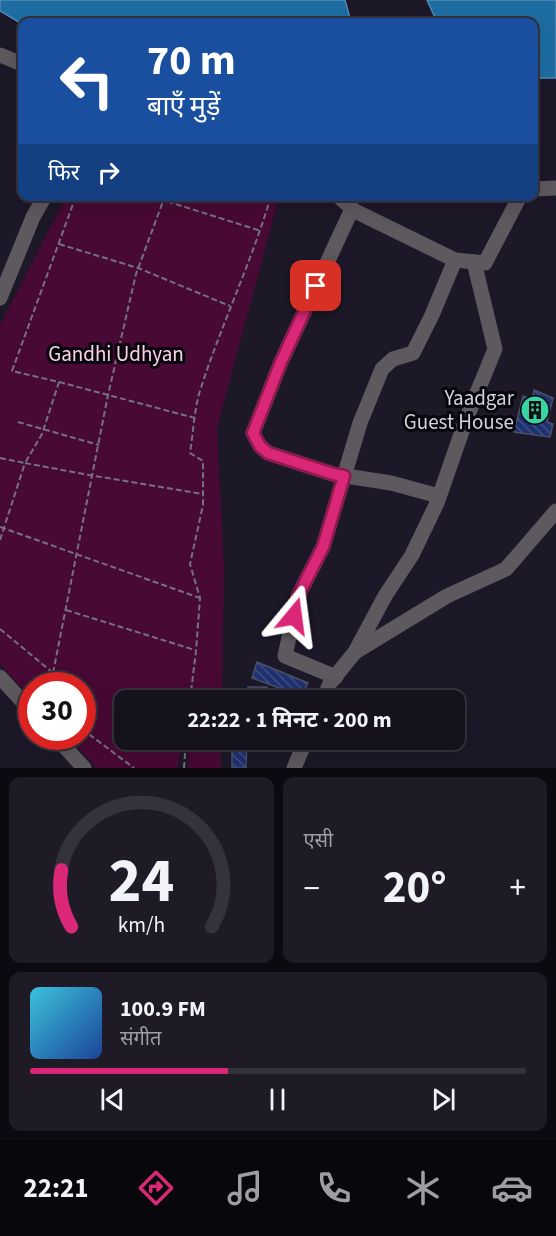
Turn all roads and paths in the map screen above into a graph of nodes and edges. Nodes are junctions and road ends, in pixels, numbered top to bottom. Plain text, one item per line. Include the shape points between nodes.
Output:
1 (0, 55) edge
2 (18, 62) edge
3 (556, 188) edge
4 (538, 189) edge
5 (42, 201) edge
6 (74, 201) edge
7 (163, 201) edge
8 (166, 201) edge
9 (270, 201) edge
10 (343, 201) edge
11 (517, 201) edge
12 (352, 209) junction
13 (261, 231) junction
14 (59, 244) junction
15 (455, 260) junction
16 (474, 262) junction
17 (138, 268) junction
18 (0, 298) edge
19 (230, 306) junction
20 (59, 382) junction
21 (195, 418) junction
22 (18, 422) dead end
23 (44, 429) junction
24 (99, 445) junction
25 (0, 458) edge
26 (25, 463) junction
27 (344, 476) junction
28 (203, 494) junction
29 (439, 496) junction
30 (556, 511) edge
31 (0, 527) edge
32 (5, 529) junction
33 (0, 540) edge
34 (200, 598) junction
35 (66, 610) junction
36 (0, 629) edge
37 (196, 651) junction
38 (355, 652) junction
39 (52, 672) edge
40 (53, 672) edge
41 (0, 677) edge
42 (336, 677) junction
43 (191, 690) edge
44 (329, 690) edge
45 (18, 696) edge
46 (96, 740) edge
47 (68, 750) edge
48 (185, 750) edge
49 (302, 750) edge
50 (84, 768) edge
51 (134, 768) edge
52 (184, 768) edge
53 (294, 768) edge

1 - 2 street
3 - 4 street
5 - 18 street
6 - 14 path
7 - 17 path
8 - 13 path
9 - 13 path
10 - 12 street
11 - 16 street via 485,263
12 - 15 street
12 - 27 street via 281,362 253,433 268,453
13 - 19 path
14 - 17 path
14 - 20 path via 12,371
15 - 16 street
15 - 27 street via 413,353 393,359 382,369
16 - 29 street via 495,349
17 - 19 path
17 - 24 path
19 - 21 path
20 - 21 path
20 - 23 path
21 - 28 path via 190,453 203,461
22 - 23 path
23 - 24 path
23 - 26 path
24 - 35 path
25 - 26 path
26 - 28 path
26 - 32 path
27 - 29 street
27 - 42 street via 323,547 298,596 285,656
28 - 34 path via 190,564
29 - 38 street via 412,555
30 - 38 street via 506,569 447,596
31 - 32 path
32 - 33 path
32 - 34 path
34 - 37 path
35 - 37 path
35 - 40 path
36 - 39 path
37 - 43 path
38 - 42 street
41 - 45 street
42 - 44 street
46 - 51 path
47 - 50 street
48 - 52 path
49 - 53 street

